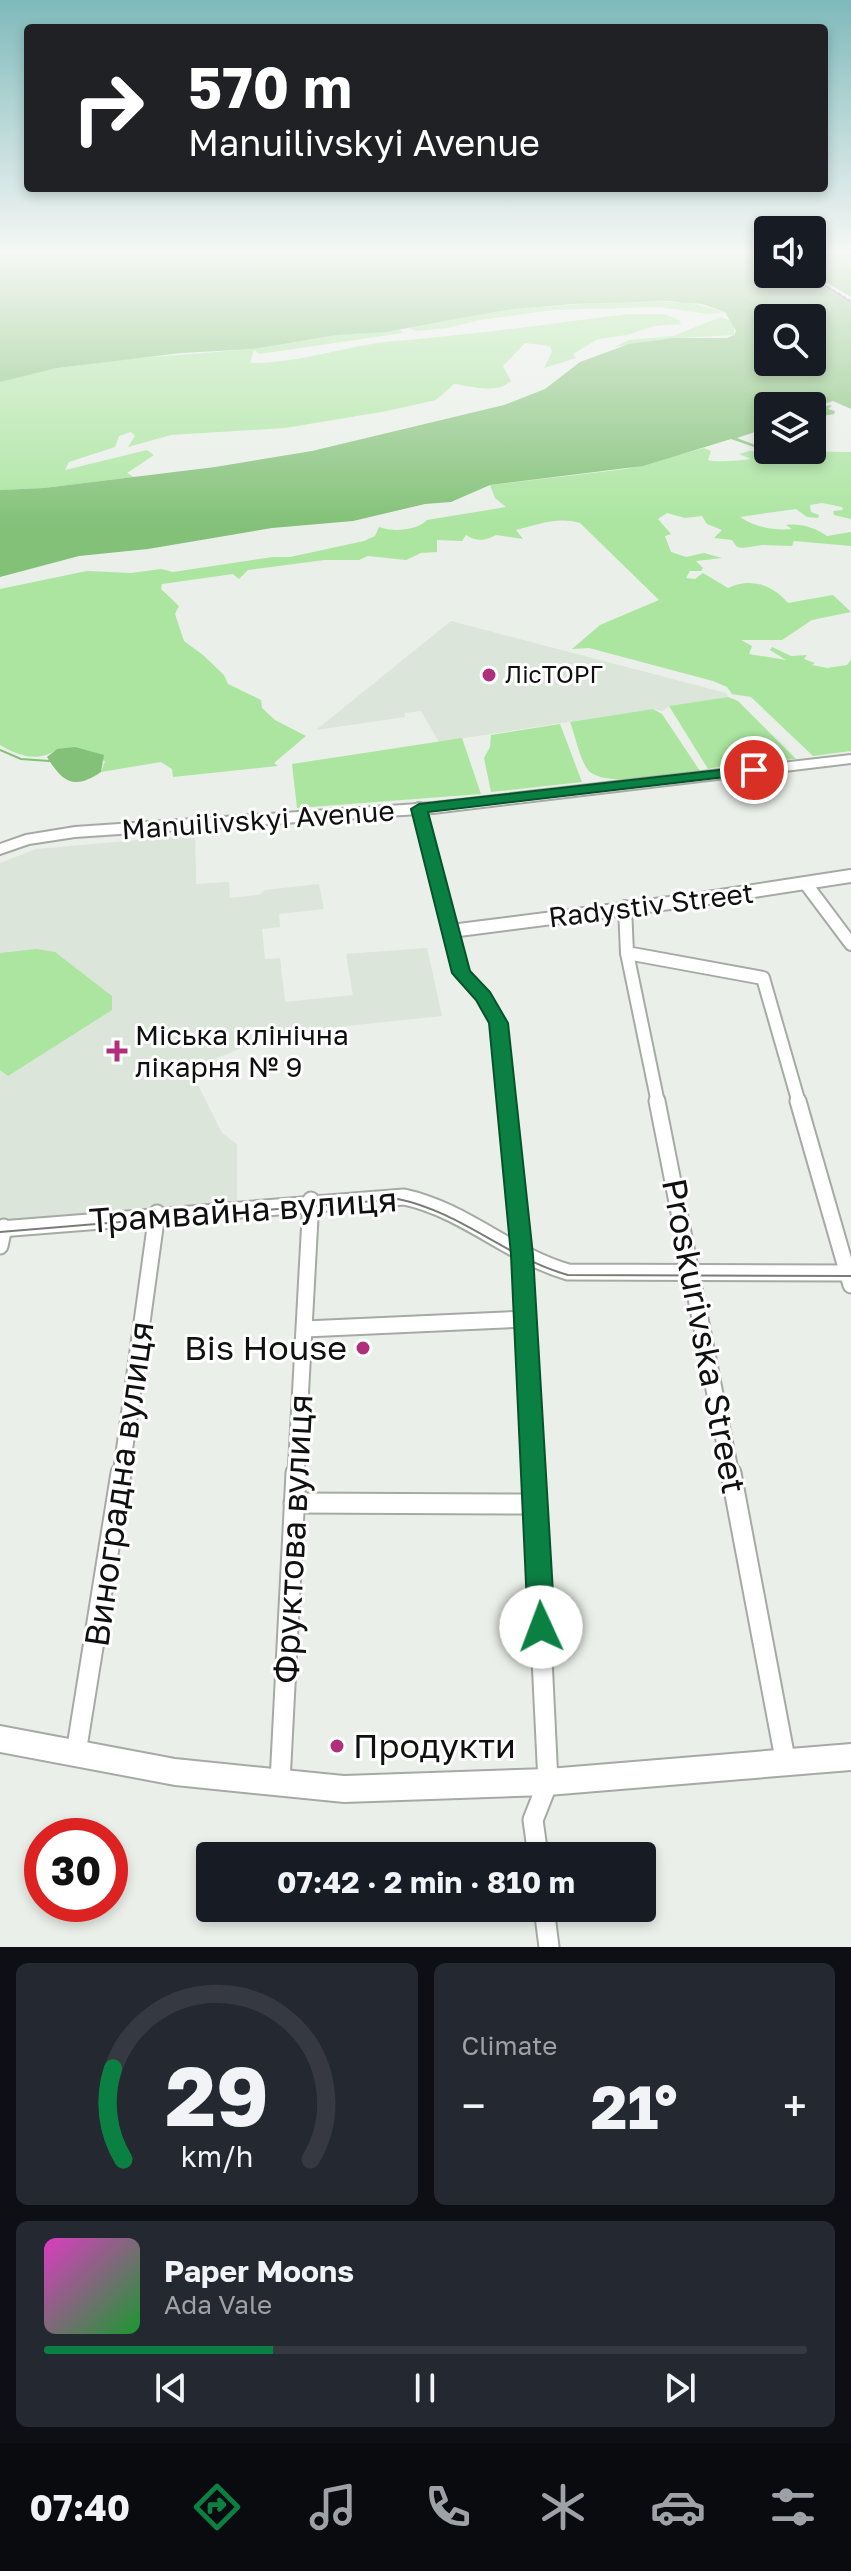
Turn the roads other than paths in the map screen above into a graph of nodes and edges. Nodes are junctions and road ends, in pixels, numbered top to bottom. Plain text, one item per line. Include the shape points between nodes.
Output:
1 (851, 759) edge
2 (419, 809) junction
3 (0, 849) edge
4 (851, 876) edge
5 (806, 884) junction
6 (625, 907) junction
7 (451, 931) junction
8 (851, 944) edge
9 (627, 953) junction
10 (311, 1202) junction
11 (157, 1215) junction
12 (2, 1228) edge
13 (0, 1246) edge
14 (522, 1255) junction
15 (693, 1273) junction
16 (850, 1277) edge
17 (525, 1319) junction
18 (305, 1329) junction
19 (294, 1503) junction
20 (536, 1504) junction
21 (0, 1739) edge
22 (76, 1753) junction
23 (851, 1757) edge
24 (786, 1764) junction
25 (280, 1782) junction
26 (548, 1782) junction
27 (536, 1842) edge
28 (546, 1922) edge
29 (549, 1947) edge

1 - 2 main road, Manuilivskyi Avenue
2 - 3 main road, Manuilivskyi Avenue via 75,832
2 - 7 street
4 - 5 street, Radystiv Street
5 - 6 street, Radystiv Street
5 - 8 street
6 - 7 street, Radystiv Street
6 - 9 street, Proskurivska Street
7 - 14 street via 461,973 483,996 498,1023
9 - 15 street, Proskurivska Street
9 - 16 street via 763,978
10 - 11 street, Трамвайна вулиця
10 - 14 street, Трамвайна вулиця via 420,1199 448,1209
10 - 18 street, Фруктова вулиця
11 - 12 street, Трамвайна вулиця
11 - 22 street, Виноградна вулиця via 108,1570
12 - 13 street
14 - 15 street, Трамвайна вулиця via 568,1272
14 - 17 street
15 - 16 street, Трамвайна вулиця
15 - 24 street, Proskurivska Street
17 - 18 street
17 - 20 street
18 - 19 street, Фруктова вулиця
19 - 20 street
19 - 25 street, Фруктова вулиця
20 - 26 street
21 - 22 street
22 - 25 street via 175,1772
23 - 24 street
24 - 26 street
25 - 26 street via 344,1789
26 - 27 street via 533,1820
28 - 29 street

